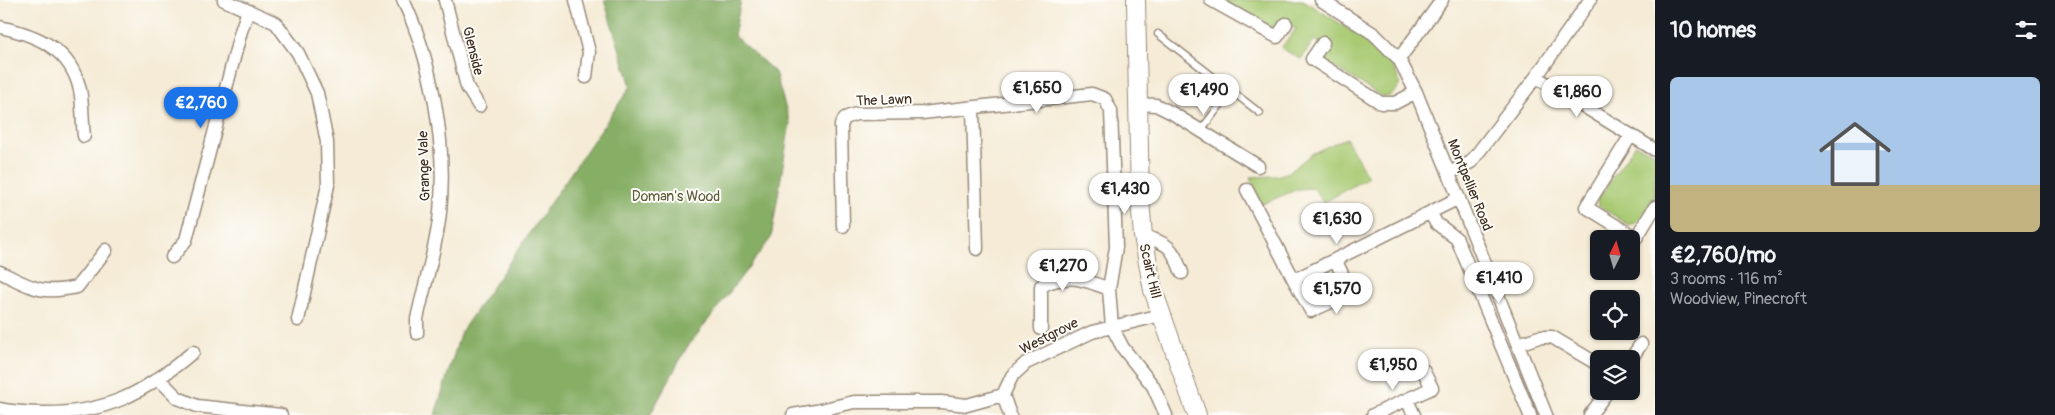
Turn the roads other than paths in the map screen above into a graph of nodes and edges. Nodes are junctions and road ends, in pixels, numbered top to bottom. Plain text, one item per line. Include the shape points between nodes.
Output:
1 (224, 0) edge
2 (403, 0) edge
3 (445, 0) edge
4 (576, 0) edge
5 (1136, 0) edge
6 (1211, 0) edge
7 (1321, 0) edge
8 (1442, 0) edge
9 (1590, 0) edge
10 (248, 11) junction
11 (1286, 24) dead end
12 (0, 27) edge
13 (1158, 34) dead end
14 (1323, 43) dead end
15 (1399, 59) junction
16 (586, 77) dead end
17 (1536, 77) junction
18 (1231, 91) junction
19 (1416, 92) junction
20 (1137, 104) junction
21 (479, 106) dead end
22 (973, 108) junction
23 (1260, 113) dead end
24 (1201, 130) junction
25 (1631, 135) junction
26 (84, 136) dead end
27 (1655, 150) edge
28 (1258, 166) dead end
29 (1448, 172) junction
30 (1247, 190) dead end
31 (1459, 198) junction
32 (1655, 207) edge
33 (1431, 214) junction
34 (843, 226) dead end
35 (1143, 236) junction
36 (106, 250) dead end
37 (977, 250) dead end
38 (172, 257) dead end
39 (1336, 261) junction
40 (0, 272) edge
41 (1182, 273) dead end
42 (1294, 280) junction
43 (1109, 289) junction
44 (1161, 315) junction
45 (298, 320) dead end
46 (1112, 327) junction
47 (1041, 329) dead end
48 (417, 334) dead end
49 (1518, 344) junction
50 (1641, 344) dead end
51 (1637, 350) edge
52 (193, 352) dead end
53 (1590, 360) edge
54 (1423, 370) dead end
55 (160, 380) junction
56 (1003, 395) junction
57 (1407, 400) junction
58 (1601, 400) edge
59 (0, 409) edge
60 (966, 410) edge
61 (817, 413) edge
62 (281, 415) edge
63 (793, 415) edge
64 (1010, 415) edge
65 (1166, 415) edge
66 (1197, 415) edge
67 (1373, 415) edge
68 (1414, 415) edge
69 (1530, 415) edge
70 (1546, 415) edge
71 (1590, 415) edge

1 - 10 street
2 - 48 street, Grange Vale via 413,21 436,111 441,174 440,213 417,319
3 - 21 street, Glenside via 467,87
4 - 16 street via 589,52
5 - 20 street, Scairt Hill
6 - 11 street via 1277,38
7 - 15 street, Montpellier Road via 1374,34
8 - 15 street
9 - 17 street
10 - 38 street via 186,240
10 - 45 street via 276,23 298,53 316,90 327,142 328,185
12 - 26 street via 40,38 58,51 75,76 80,90
13 - 18 lane
14 - 19 street via 1312,60 1382,103 1395,102
15 - 19 street, Montpellier Road
17 - 25 street
17 - 29 street via 1470,162
18 - 23 lane
18 - 24 lane
19 - 29 street, Montpellier Road
20 - 24 street via 1156,105
20 - 35 street, Scairt Hill
22 - 34 street, The Lawn via 856,114 845,118 841,125
22 - 37 street
22 - 43 street, The Lawn via 1092,94 1105,99 1111,111 1116,247
24 - 28 street
25 - 27 street
25 - 32 street via 1586,207 1636,238
29 - 31 street, Montpellier Road
30 - 42 street
31 - 33 street
31 - 49 street, Montpellier Road
33 - 39 street
33 - 69 street via 1436,223 1457,240
35 - 41 street via 1165,242 1172,249
35 - 44 street, Scairt Hill
36 - 40 street via 78,287 54,292 30,287
39 - 42 street
39 - 42 street via 1351,293 1327,304 1311,311
43 - 46 street, The Lawn
43 - 47 street via 1070,277 1041,286
44 - 46 street, Westgrove
44 - 66 street, Scairt Hill
46 - 56 street, Westgrove via 1092,332 1026,363 1012,376
46 - 65 street via 1123,348 1153,386
49 - 53 street via 1539,336 1552,337
49 - 70 street, Montpellier Road
50 - 51 street
52 - 55 street
54 - 57 street via 1432,388
55 - 59 street via 111,407 79,413 44,414
55 - 62 street via 178,398 197,406
56 - 60 street
56 - 64 street
57 - 67 street
57 - 68 street
58 - 71 street
60 - 61 street via 941,402 854,402
61 - 63 street

